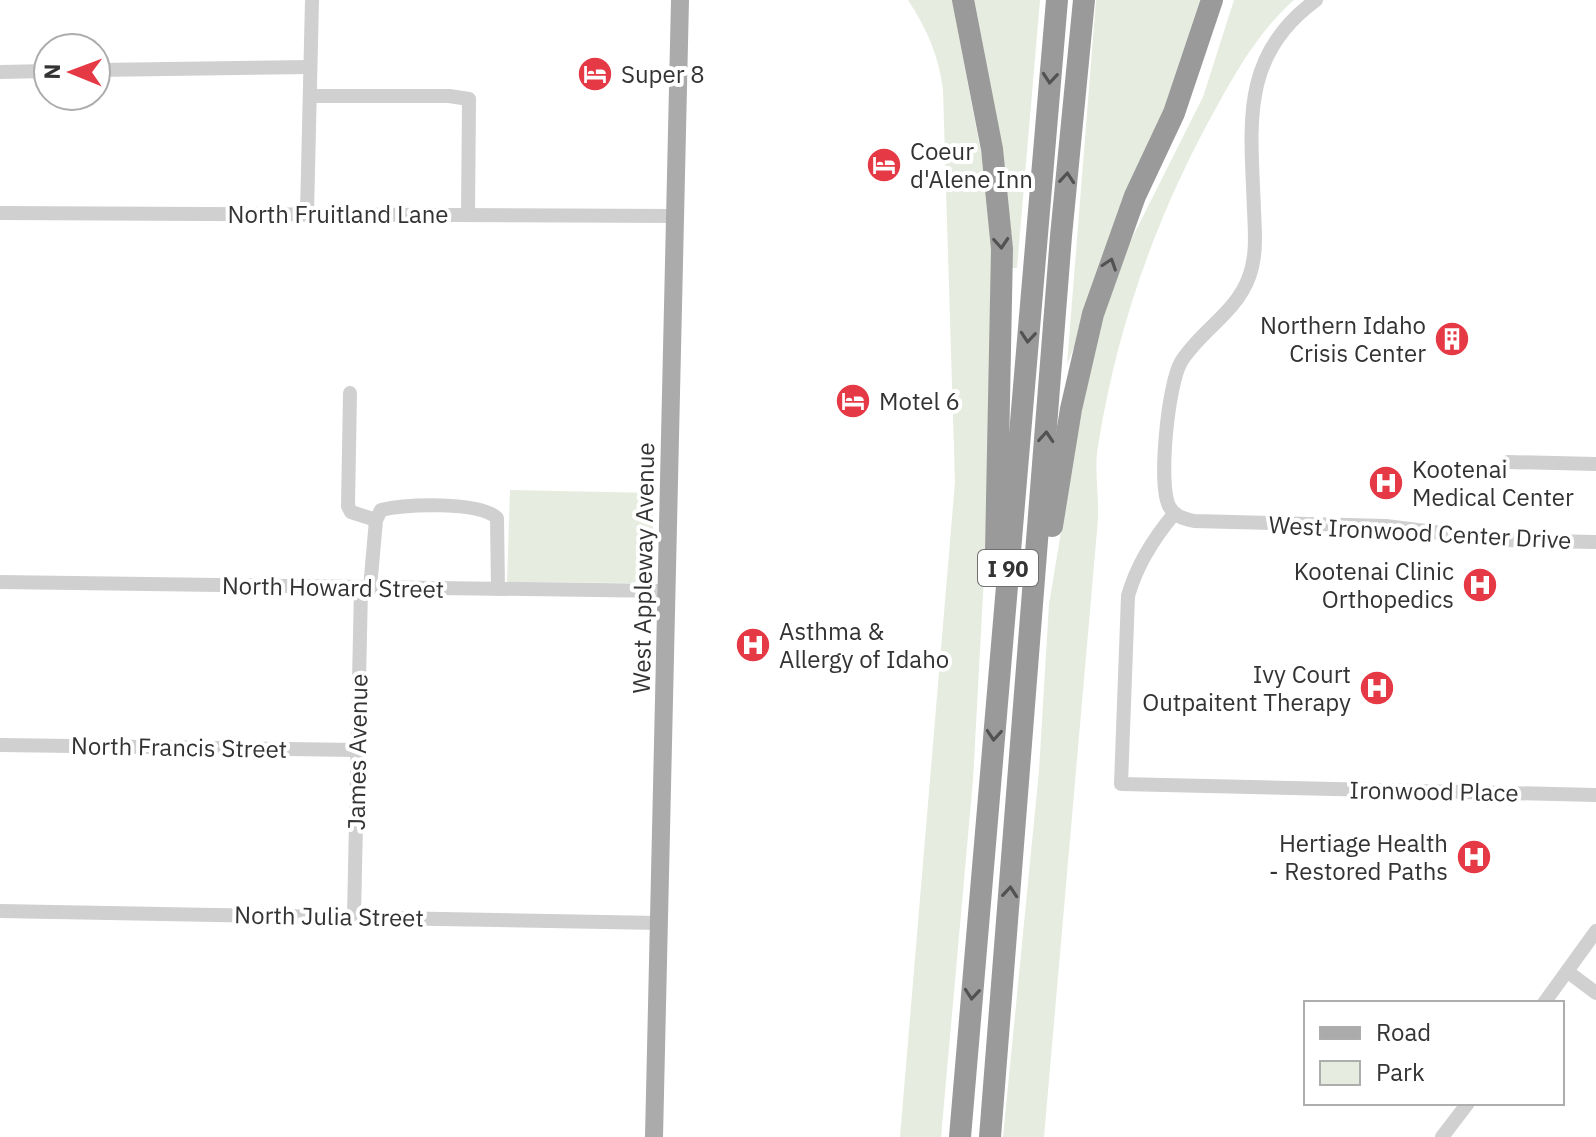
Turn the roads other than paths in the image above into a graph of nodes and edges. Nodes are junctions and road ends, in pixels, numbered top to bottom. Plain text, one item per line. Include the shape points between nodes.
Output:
1 (312, 0) edge
2 (680, 0) edge
3 (963, 0) edge
4 (1057, 0) edge
5 (1084, 0) edge
6 (1214, 0) edge
7 (1316, 0) edge
8 (310, 67) junction
9 (112, 70) edge
10 (32, 71) edge
11 (0, 72) edge
12 (310, 96) junction
13 (0, 213) edge
14 (307, 213) junction
15 (468, 215) junction
16 (675, 216) junction
17 (350, 393) dead end
18 (1508, 462) dead end
19 (1596, 464) edge
20 (1174, 514) junction
21 (376, 520) junction
22 (1596, 542) edge
23 (0, 582) edge
24 (365, 588) junction
25 (498, 589) junction
26 (666, 591) junction
27 (999, 679) junction
28 (1024, 725) junction
29 (0, 745) edge
30 (357, 750) junction
31 (1596, 795) edge
32 (0, 911) edge
33 (354, 916) junction
34 (659, 923) junction
35 (1596, 931) edge
36 (1568, 972) junction
37 (1596, 993) edge
38 (1546, 1001) edge
39 (1466, 1105) edge
40 (654, 1137) edge
41 (960, 1137) edge
42 (990, 1137) edge
43 (1442, 1137) edge

1 - 8 street
2 - 16 main road, West Appleway Avenue
3 -> 27 highway, I 90 via 992,149 1002,249
4 -> 27 highway, I 90
28 -> 5 highway, I 90
28 -> 6 highway via 1080,366 1112,257 1174,113
7 - 20 street via 1293,17 1258,76 1251,108 1251,269 1238,298 1181,361 1170,393 1166,496
8 - 9 street
8 - 12 street
10 - 11 street
12 - 14 street
12 - 15 street via 469,99
13 - 14 street, North Fruitland Lane
14 - 15 street, North Fruitland Lane
15 - 16 street, North Fruitland Lane
16 - 26 main road, West Appleway Avenue
17 - 21 street via 348,506 351,512
18 - 19 street
20 - 22 street, West Ironwood Center Drive via 1194,521 1386,526 1497,540
20 - 31 street, Ironwood Place via 1135,572 1128,596 1121,784
21 - 24 street, James Avenue
21 - 25 street via 388,508 472,506 489,511 497,518 500,533
23 - 24 street, North Howard Street
24 - 25 street, North Howard Street
24 - 30 street, James Avenue
25 - 26 street, North Howard Street
26 - 34 main road, West Appleway Avenue
27 -> 41 highway, I 90
42 -> 28 highway, I 90
29 - 30 street, North Francis Street
30 - 33 street, James Avenue
32 - 33 street, North Julia Street
33 - 34 street, North Julia Street
34 - 40 main road, West Appleway Avenue
35 - 36 street
36 - 37 street
36 - 38 street
39 - 43 street

